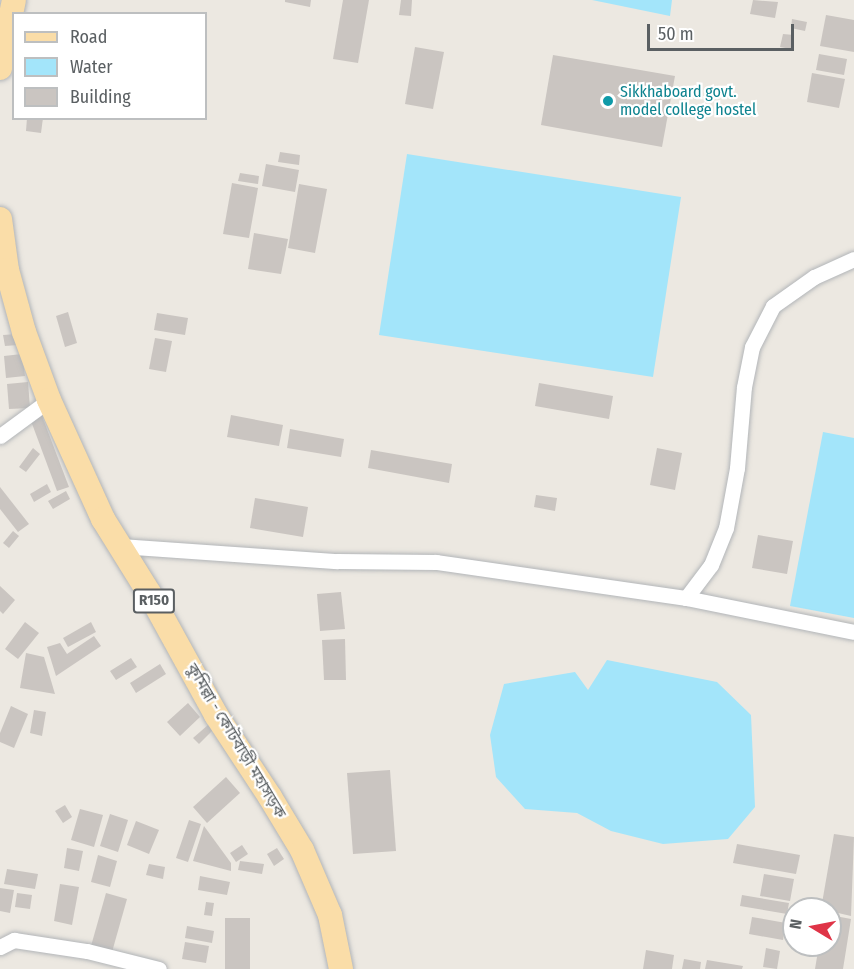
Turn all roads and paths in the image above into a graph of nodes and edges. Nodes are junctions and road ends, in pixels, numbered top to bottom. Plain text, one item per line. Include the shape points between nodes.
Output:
1 (14, 0) edge
2 (0, 68) edge
3 (0, 219) edge
4 (854, 259) edge
5 (49, 400) junction
6 (0, 436) edge
7 (120, 546) junction
8 (686, 598) junction
9 (854, 633) edge
10 (0, 947) edge
11 (159, 969) edge
12 (341, 969) edge

1 - 2 main road
3 - 5 main road, কুমিল্লা - কোটবাড়ী মহাসড়ক / R150 via 7,270
4 - 8 street via 814,276 773,306 752,347 726,528 711,565
5 - 6 street
5 - 7 main road, কুমিল্লা - কোটবাড়ী মহাসড়ক / R150 via 103,519
7 - 8 street via 337,561 436,562
7 - 12 main road, কুমিল্লা - কোটবাড়ী মহাসড়ক / R150 via 216,715 302,850 330,915
8 - 9 street
10 - 11 street via 14,940 87,951

